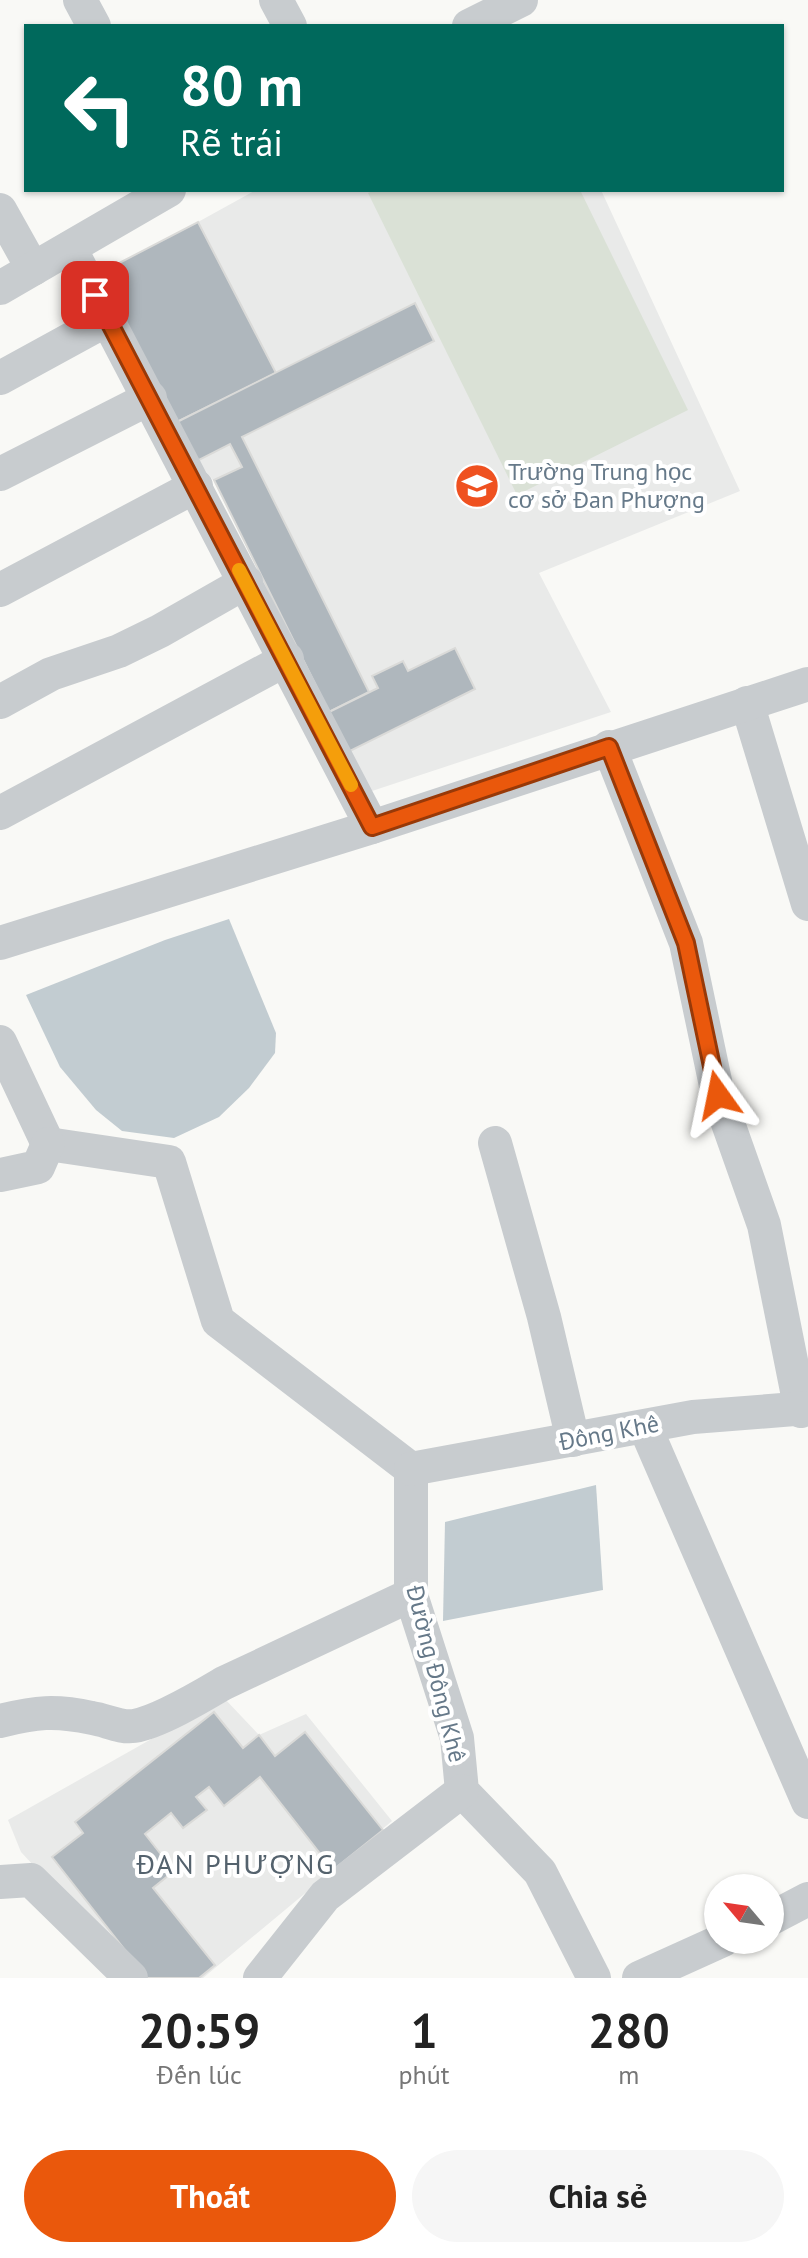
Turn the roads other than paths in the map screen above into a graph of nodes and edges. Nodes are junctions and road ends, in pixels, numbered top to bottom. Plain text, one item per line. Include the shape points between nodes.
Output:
1 (80, 0) edge
2 (276, 0) edge
3 (521, 0) edge
4 (471, 16) edge
5 (93, 24) edge
6 (289, 24) edge
7 (166, 192) edge
8 (0, 210) edge
9 (70, 248) junction
10 (33, 269) junction
11 (0, 288) edge
12 (108, 319) junction
13 (0, 378) edge
14 (150, 398) junction
15 (0, 474) edge
16 (196, 486) junction
17 (246, 582) junction
18 (0, 590) edge
19 (287, 659) junction
20 (808, 684) edge
21 (0, 702) edge
22 (747, 703) junction
23 (609, 747) junction
24 (0, 813) edge
25 (372, 827) junction
26 (808, 904) edge
27 (0, 943) edge
28 (0, 1042) edge
29 (495, 1143) dead end
30 (48, 1144) junction
31 (0, 1175) edge
32 (805, 1410) edge
33 (645, 1427) junction
34 (573, 1440) junction
35 (411, 1469) junction
36 (411, 1595) junction
37 (0, 1721) edge
38 (462, 1791) junction
39 (808, 1802) edge
40 (0, 1882) edge
41 (808, 1899) edge
42 (784, 1912) edge
43 (704, 1949) edge
44 (131, 1978) edge
45 (260, 1978) edge
46 (594, 1978) edge
47 (639, 1978) edge

1 - 5 street
2 - 6 street
3 - 4 street
7 - 9 street
8 - 10 street
9 - 10 street
9 - 12 street
10 - 11 street
12 - 13 street
12 - 14 street
14 - 15 street
14 - 16 street
16 - 17 street
16 - 18 street
17 - 19 street
17 - 21 street via 119,651 51,674
19 - 24 street
19 - 25 street
20 - 22 street
22 - 23 street
22 - 26 street
23 - 25 street
23 - 32 street via 686,943 718,1095 764,1225
25 - 27 street
28 - 30 street
29 - 34 street
30 - 31 street via 38,1167
30 - 35 street via 169,1162 218,1321
32 - 33 street, Đông Khê via 693,1417
33 - 34 street, Đông Khê
33 - 39 street
34 - 35 street, Đông Khê
35 - 36 street, Đường Đông Khê
36 - 37 street via 136,1726 51,1712
36 - 38 street, Đường Đông Khê via 457,1738
38 - 45 street via 325,1896
38 - 46 street, Đường Đông Khê via 540,1872
40 - 44 street via 31,1880
41 - 42 street
43 - 47 street

